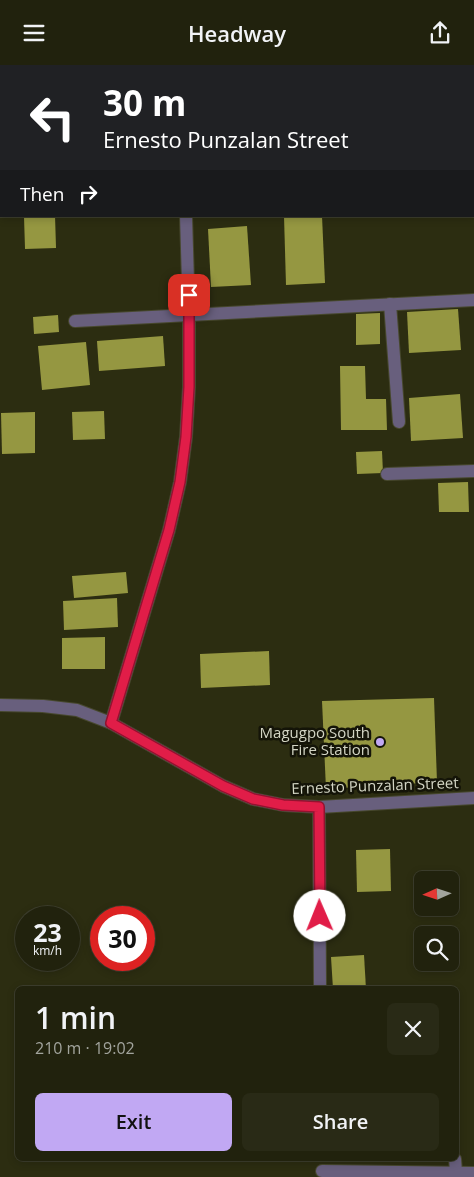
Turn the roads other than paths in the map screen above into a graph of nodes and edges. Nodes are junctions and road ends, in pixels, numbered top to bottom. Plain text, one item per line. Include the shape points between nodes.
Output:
1 (186, 217) edge
2 (474, 300) edge
3 (390, 304) junction
4 (189, 315) junction
5 (75, 321) dead end
6 (399, 422) dead end
7 (474, 471) edge
8 (387, 474) dead end
9 (0, 705) edge
10 (111, 723) junction
11 (474, 799) edge
12 (319, 807) junction
13 (320, 986) edge
14 (454, 1161) edge
15 (322, 1169) edge
16 (456, 1172) junction
17 (474, 1173) edge

1 - 4 street
2 - 3 street
3 - 4 street
3 - 6 street
4 - 5 street
4 - 10 street via 188,417 180,482 169,530
7 - 8 street
9 - 10 street, Ernesto Punzalan Street via 77,710
10 - 12 street, Ernesto Punzalan Street via 223,786 253,799
11 - 12 street, Ernesto Punzalan Street
12 - 13 street
14 - 16 street
15 - 16 street
16 - 17 street

